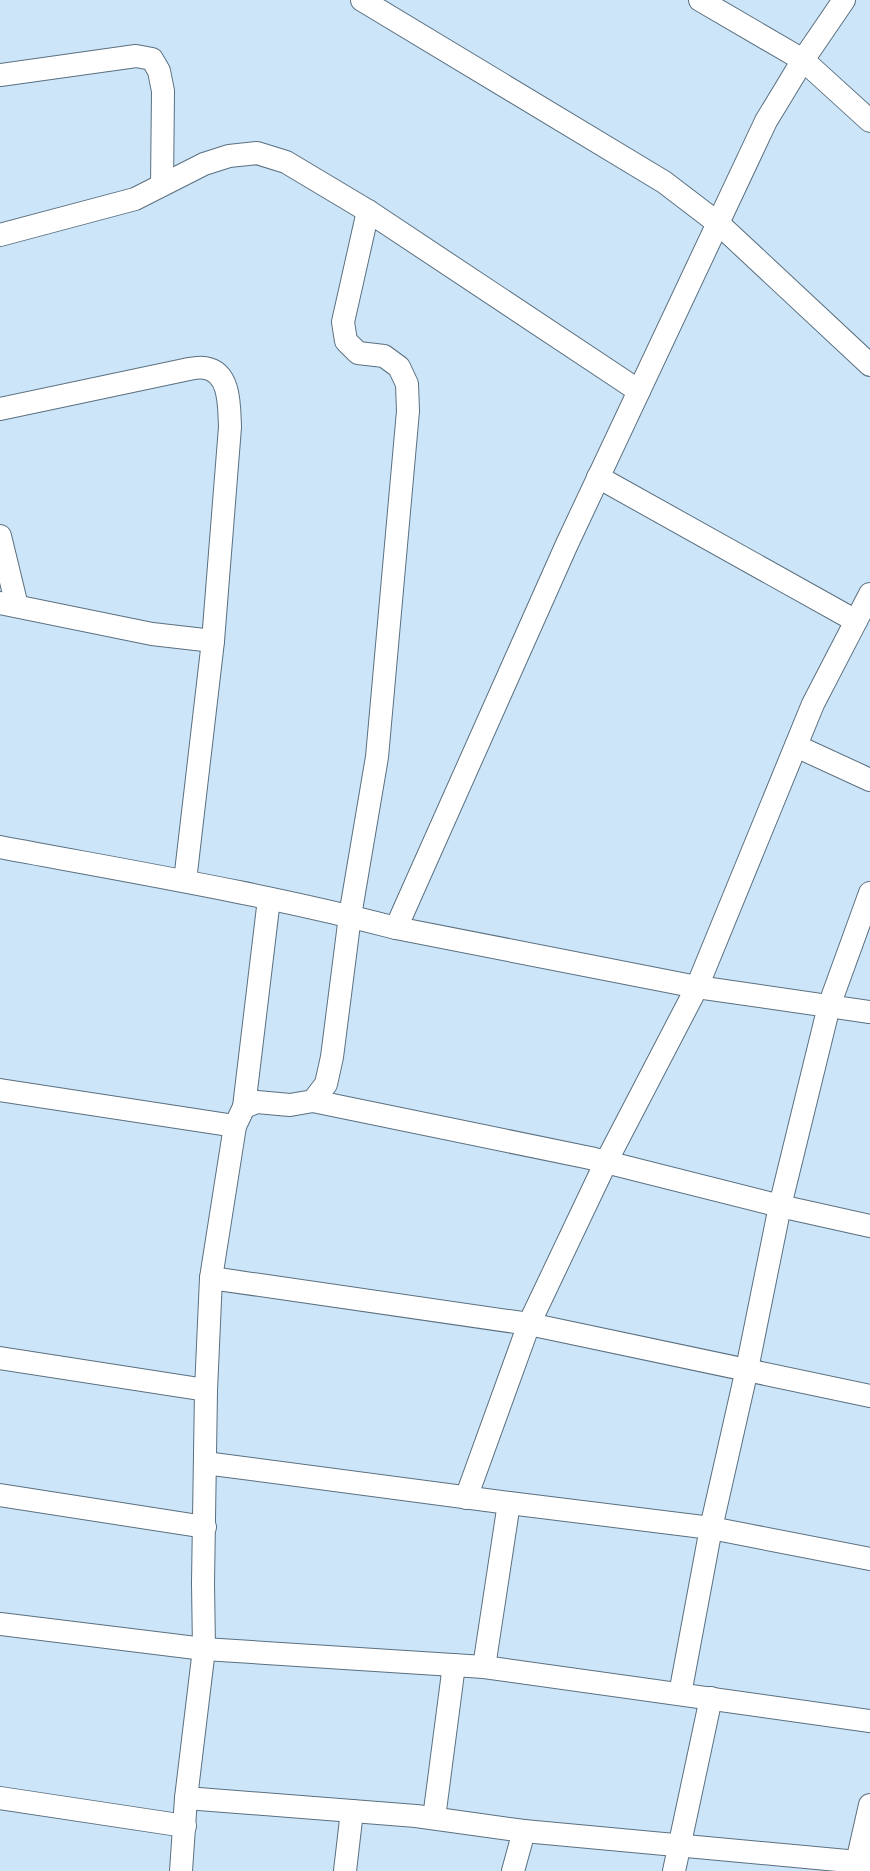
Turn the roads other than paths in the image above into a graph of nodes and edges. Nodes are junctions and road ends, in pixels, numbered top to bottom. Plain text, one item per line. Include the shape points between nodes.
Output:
1 (362, 0) edge
2 (700, 0) edge
3 (844, 0) edge
4 (803, 60) junction
5 (0, 75) edge
6 (870, 121) edge
7 (162, 185) junction
8 (368, 211) junction
9 (718, 224) junction
10 (0, 235) edge
11 (870, 366) edge
12 (639, 391) junction
13 (0, 409) edge
14 (598, 477) junction
15 (0, 536) edge
16 (870, 594) edge
17 (9, 604) edge
18 (856, 621) junction
19 (213, 641) junction
20 (796, 746) junction
21 (870, 780) edge
22 (0, 847) edge
23 (184, 881) junction
24 (870, 892) edge
25 (269, 899) junction
26 (350, 916) junction
27 (396, 928) junction
28 (697, 987) junction
29 (829, 1006) junction
30 (870, 1012) edge
31 (0, 1090) edge
32 (313, 1101) junction
33 (240, 1116) junction
34 (606, 1162) junction
35 (780, 1206) junction
36 (870, 1226) edge
37 (211, 1278) junction
38 (529, 1324) junction
39 (0, 1358) edge
40 (747, 1369) junction
41 (206, 1390) junction
42 (870, 1396) edge
43 (205, 1464) junction
44 (0, 1495) edge
45 (466, 1498) junction
46 (509, 1503) junction
47 (205, 1527) junction
48 (711, 1528) junction
49 (870, 1559) edge
50 (0, 1624) edge
51 (204, 1649) junction
52 (454, 1665) junction
53 (484, 1667) junction
54 (680, 1694) junction
55 (711, 1698) junction
56 (870, 1721) edge
57 (0, 1798) edge
58 (186, 1798) junction
59 (870, 1805) edge
60 (352, 1811) junction
61 (434, 1818) junction
62 (185, 1826) junction
63 (524, 1832) junction
64 (679, 1845) junction
65 (861, 1865) edge
66 (181, 1871) edge
67 (344, 1871) edge
68 (513, 1871) edge
69 (674, 1871) edge

1 - 9 street via 664,182
2 - 4 street
3 - 4 street
4 - 6 street
4 - 9 street via 766,121
5 - 7 street via 136,56 152,59 159,71 163,91
7 - 8 street via 204,164 229,156 257,153 286,162
7 - 10 street via 135,199
8 - 12 street
8 - 26 street via 343,322 346,341 358,353 384,356 399,367 407,384 408,411 377,757
9 - 11 street
9 - 12 street
12 - 14 street
13 - 19 street via 189,369 205,368 220,376 229,396 230,427
14 - 18 street
14 - 27 street
15 - 17 street
16 - 18 street
17 - 19 street via 152,634
18 - 20 street via 813,704
19 - 23 street
20 - 21 street
20 - 28 street
22 - 23 street
23 - 25 street
24 - 29 street
25 - 26 street
25 - 33 street
26 - 27 street
26 - 32 street via 332,1057 326,1084
27 - 28 street
28 - 29 street
28 - 34 street
29 - 30 street
29 - 35 street
31 - 33 street
32 - 33 street via 290,1105 257,1102
32 - 34 street
33 - 37 street
34 - 35 street
34 - 38 street
35 - 36 street
35 - 40 street
37 - 38 street
37 - 41 street
38 - 40 street
38 - 45 street
39 - 41 street
40 - 42 street
40 - 48 street
41 - 43 street
43 - 45 street
43 - 47 street
44 - 47 street
45 - 46 street
46 - 48 street
46 - 53 street
47 - 51 street
48 - 49 street
48 - 54 street
50 - 51 street
51 - 52 street
51 - 58 street
52 - 53 street
52 - 61 street
53 - 54 street
54 - 55 street
55 - 56 street
55 - 64 street
57 - 62 street
58 - 60 street
58 - 62 street
59 - 65 street
60 - 61 street
60 - 67 street
61 - 63 street
62 - 66 street
63 - 64 street
63 - 68 street
64 - 65 street
64 - 69 street

